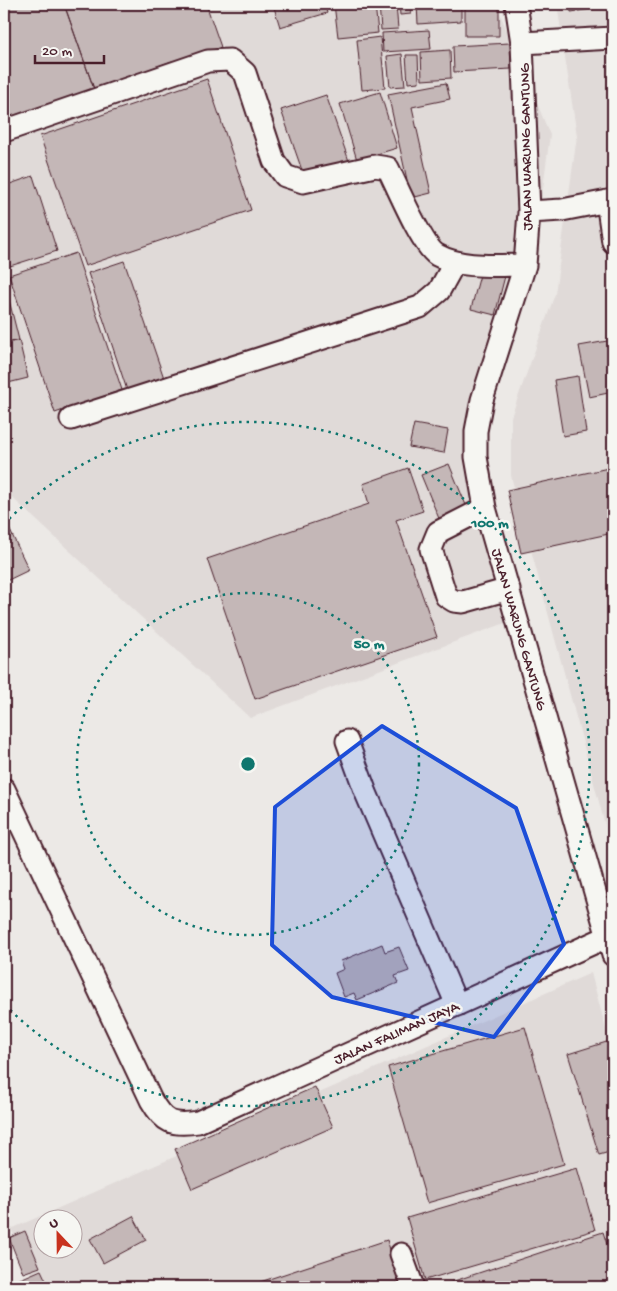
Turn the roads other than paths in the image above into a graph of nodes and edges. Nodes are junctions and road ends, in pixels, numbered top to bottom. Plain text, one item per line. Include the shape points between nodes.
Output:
1 (516, 4) edge
2 (613, 38) edge
3 (522, 43) junction
4 (4, 131) edge
5 (610, 201) edge
6 (529, 212) junction
7 (613, 242) edge
8 (455, 262) junction
9 (525, 265) junction
10 (71, 419) dead end
11 (485, 508) junction
12 (509, 589) junction
13 (346, 741) dead end
14 (4, 789) edge
15 (611, 946) edge
16 (457, 1005) junction
17 (401, 1254) dead end
18 (413, 1287) edge

1 - 3 street, JALAN WARUNG GANTUNG
2 - 3 street
3 - 6 street, JALAN WARUNG GANTUNG
4 - 8 street via 208,61 230,60 244,74 274,161 285,176 303,182 375,166 388,168 430,246 436,254
5 - 6 street
5 - 7 street
6 - 9 street, JALAN WARUNG GANTUNG
8 - 9 street
8 - 10 street via 439,291 420,307
9 - 11 street, JALAN WARUNG GANTUNG via 482,400 476,430 476,457
11 - 12 street, JALAN WARUNG GANTUNG
11 - 12 street via 438,532 432,549 446,596 454,601 462,602
12 - 15 street, JALAN WARUNG GANTUNG
13 - 16 street
14 - 16 street, JALAN FALIMAN JAYA via 151,1100 167,1121 183,1125 198,1122
15 - 16 street, JALAN FALIMAN JAYA
17 - 18 street

